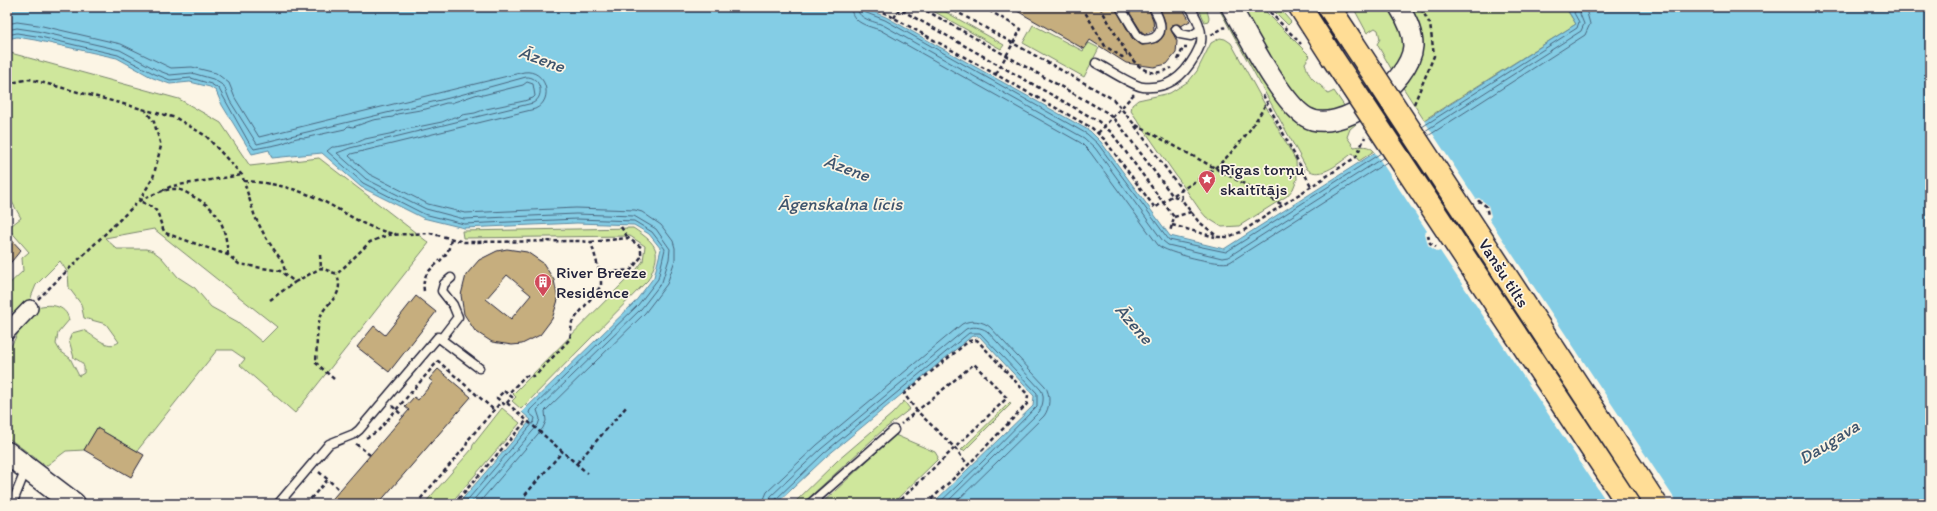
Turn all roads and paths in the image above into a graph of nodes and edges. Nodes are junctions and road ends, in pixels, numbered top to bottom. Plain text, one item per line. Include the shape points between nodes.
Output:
1 (870, 7) edge
2 (920, 7) edge
3 (948, 7) edge
4 (983, 7) edge
5 (1082, 7) edge
6 (1100, 7) edge
7 (1120, 7) edge
8 (1153, 7) edge
9 (1190, 7) edge
10 (1232, 7) edge
11 (1265, 7) edge
12 (1291, 7) edge
13 (1300, 7) edge
14 (1328, 7) edge
15 (1334, 7) edge
16 (1399, 7) edge
17 (898, 8) edge
18 (894, 18) junction
19 (1226, 27) dead end
20 (1176, 29) dead end
21 (1200, 30) junction
22 (1348, 36) junction
23 (1201, 41) junction
24 (1013, 44) junction
25 (1320, 49) junction
26 (1127, 54) junction
27 (1006, 56) junction
28 (1096, 63) dead end
29 (1000, 66) junction
30 (996, 74) junction
31 (7, 84) edge
32 (1141, 87) junction
33 (1267, 102) dead end
34 (1121, 108) junction
35 (146, 110) junction
36 (1112, 118) junction
37 (1134, 124) junction
38 (1104, 126) junction
39 (1098, 134) junction
40 (1365, 137) dead end
41 (1215, 167) junction
42 (242, 175) junction
43 (244, 181) junction
44 (1181, 189) junction
45 (157, 193) junction
46 (1172, 195) junction
47 (1182, 200) junction
48 (139, 201) junction
49 (1163, 202) junction
50 (1283, 205) junction
51 (1191, 212) junction
52 (1174, 217) junction
53 (1172, 225) junction
54 (621, 227) dead end
55 (1170, 232) dead end
56 (403, 234) junction
57 (1218, 237) junction
58 (628, 238) junction
59 (451, 239) junction
60 (591, 242) junction
61 (228, 255) junction
62 (320, 255) dead end
63 (321, 268) junction
64 (337, 274) junction
65 (286, 275) junction
66 (601, 277) junction
67 (451, 278) dead end
68 (295, 282) junction
69 (424, 291) dead end
70 (270, 300) dead end
71 (30, 308) joint
72 (8, 329) edge
73 (441, 339) junction
74 (479, 368) dead end
75 (334, 379) dead end
76 (508, 394) junction
77 (384, 400) junction
78 (501, 402) junction
79 (507, 403) junction
80 (627, 406) dead end
81 (396, 410) junction
82 (494, 410) junction
83 (917, 411) junction
84 (403, 416) dead end
85 (527, 420) junction
86 (894, 430) joint
87 (348, 436) junction
88 (355, 442) junction
89 (955, 448) junction
90 (563, 451) junction
91 (7, 453) edge
92 (370, 455) dead end
93 (577, 463) junction
94 (311, 465) junction
95 (968, 465) junction
96 (26, 468) junction
97 (588, 473) dead end
98 (328, 479) junction
99 (340, 490) dead end
100 (525, 495) dead end
101 (69, 502) edge
102 (12, 504) edge
103 (278, 504) edge
104 (306, 504) edge
105 (416, 504) edge
106 (454, 504) edge
107 (810, 504) edge
108 (896, 504) edge
109 (926, 504) edge
110 (1628, 504) edge
111 (1656, 504) edge

1 - 18 path
2 - 27 path
3 - 24 path
4 - 24 path via 1021,28
5 - 26 path via 1105,46 1122,57
6 - 26 path
7 - 8 lane via 1142,40 1150,40 1158,35 1161,27 1161,20
9 - 21 lane
10 - 16 street via 1292,105 1306,117 1323,121 1339,118 1366,105 1387,89 1403,72 1413,47 1409,26
11 - 25 path
12 - 25 main road
13 - 25 main road
14 - 22 main road
15 - 22 main road
17 - 18 path
17 - 29 path
18 - 30 path
19 - 23 path
20 - 21 lane via 1180,34 1191,36
21 - 23 lane
22 - 111 main road, Vanšu tilts, bridge
23 - 26 path via 1189,48 1183,48 1175,65 1163,72 1142,68
23 - 32 lane via 1182,76 1158,86
24 - 27 path
24 - 34 path via 1113,99
25 - 110 main road, Vanšu tilts, bridge
27 - 29 path
27 - 36 path via 1106,112
28 - 32 lane
29 - 30 path
29 - 38 path
30 - 39 path via 1092,128
31 - 35 path via 29,79
32 - 34 path
33 - 41 path via 1244,139
34 - 36 path
34 - 37 path
35 - 42 path via 176,118 206,136
35 - 48 path via 154,122 161,146 153,178
36 - 38 path
36 - 46 path
37 - 41 path
37 - 44 path
38 - 39 path
38 - 49 path
39 - 49 path via 1155,208
40 - 50 path via 1356,157
41 - 44 path
41 - 50 path
42 - 43 path
42 - 45 path via 172,186
43 - 56 path via 305,193 380,232
43 - 65 path via 255,217 282,261
44 - 46 path
44 - 47 path
45 - 48 path
45 - 61 path via 177,190 210,206 220,219
46 - 47 path
46 - 49 path
47 - 51 path
48 - 61 path via 152,205 160,215 165,234
48 - 71 path
49 - 52 path
50 - 57 path via 1243,231 1228,237
51 - 52 path
51 - 57 path
52 - 53 path
53 - 55 path
53 - 57 path
54 - 58 path
56 - 59 path via 430,233
56 - 64 path via 388,235 370,242
58 - 60 path
58 - 66 path via 641,247 641,257 631,270 611,272
59 - 60 path via 464,242
59 - 69 path via 447,253 422,281
60 - 66 path
61 - 65 path via 239,264 280,271
62 - 63 path
63 - 64 path
63 - 68 path
64 - 75 path via 340,284 337,294 320,318 316,363
65 - 68 path
66 - 76 path via 601,286 572,322 570,339 535,376 525,376
67 - 73 lane via 444,284 442,291 453,305 458,317
68 - 70 path
71 - 72 street
73 - 74 lane
73 - 77 lane via 438,337
76 - 78 path via 504,391 497,398
76 - 79 path via 512,398
77 - 81 path
77 - 87 lane via 359,430
78 - 79 path via 505,405
78 - 82 path
79 - 85 path
80 - 93 path
81 - 82 path via 438,361
81 - 84 path
81 - 88 path via 378,431
82 - 105 path
83 - 86 path
83 - 89 path
83 - 89 path via 974,364 1007,398
83 - 95 path via 904,394 969,341 977,340 1028,395 1027,404
85 - 90 path
85 - 106 path
86 - 107 lane
87 - 88 path
87 - 94 lane via 329,444
88 - 92 path
89 - 95 path
89 - 108 path
90 - 93 path
90 - 100 path
91 - 96 main road
93 - 97 path
94 - 98 path
94 - 103 lane
95 - 109 path
96 - 101 main road
96 - 102 lane
98 - 99 path
98 - 104 path

